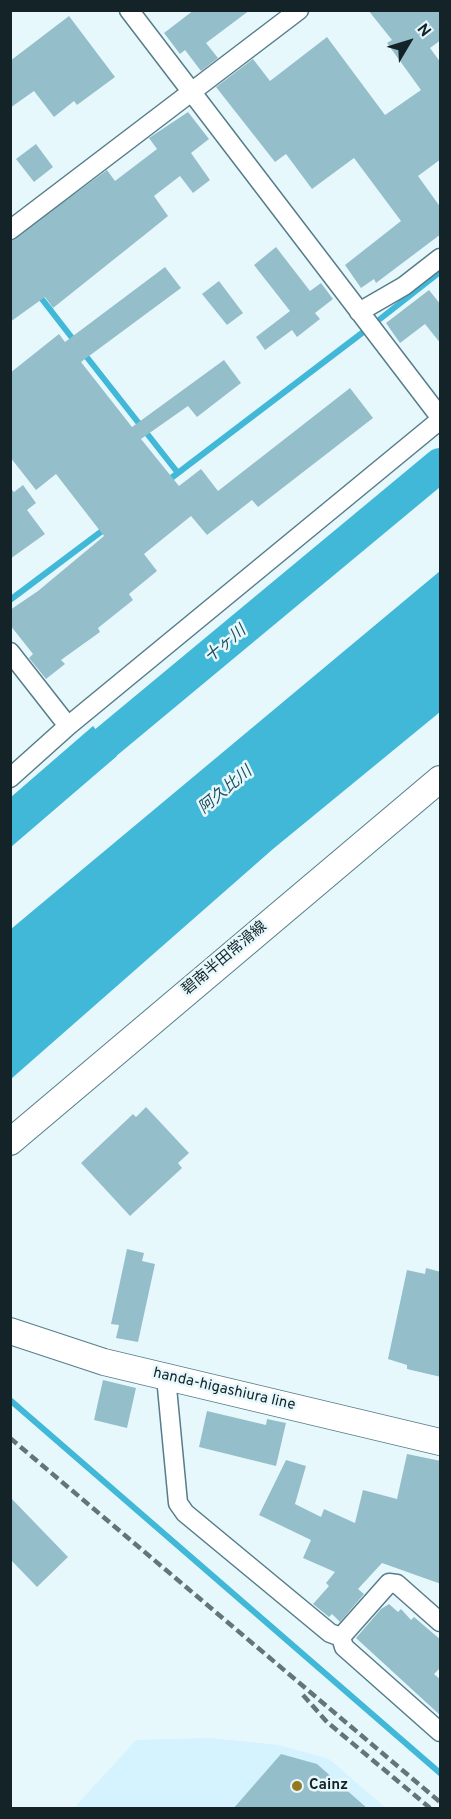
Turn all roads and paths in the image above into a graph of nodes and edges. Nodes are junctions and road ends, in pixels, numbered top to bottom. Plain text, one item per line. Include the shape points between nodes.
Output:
1 (129, 10) edge
2 (299, 10) edge
3 (192, 93) junction
4 (10, 230) edge
5 (441, 258) edge
6 (359, 312) junction
7 (441, 419) edge
8 (10, 652) edge
9 (68, 726) junction
10 (10, 778) edge
11 (441, 778) edge
12 (10, 1142) edge
13 (10, 1331) edge
14 (166, 1377) junction
15 (441, 1442) edge
16 (441, 1622) edge
17 (341, 1637) junction
18 (441, 1732) edge

1 - 3 street
2 - 3 street
3 - 4 street
3 - 6 street
5 - 6 street via 404,286
6 - 7 street
7 - 9 street
8 - 9 street
9 - 10 street
11 - 12 main road, 碧南半田常滑線
13 - 14 main road, handa-higashiura line via 104,1362
14 - 15 main road, handa-higashiura line
14 - 17 street via 178,1503 185,1513 330,1633
16 - 17 street via 397,1584 389,1583
17 - 18 street via 344,1647

